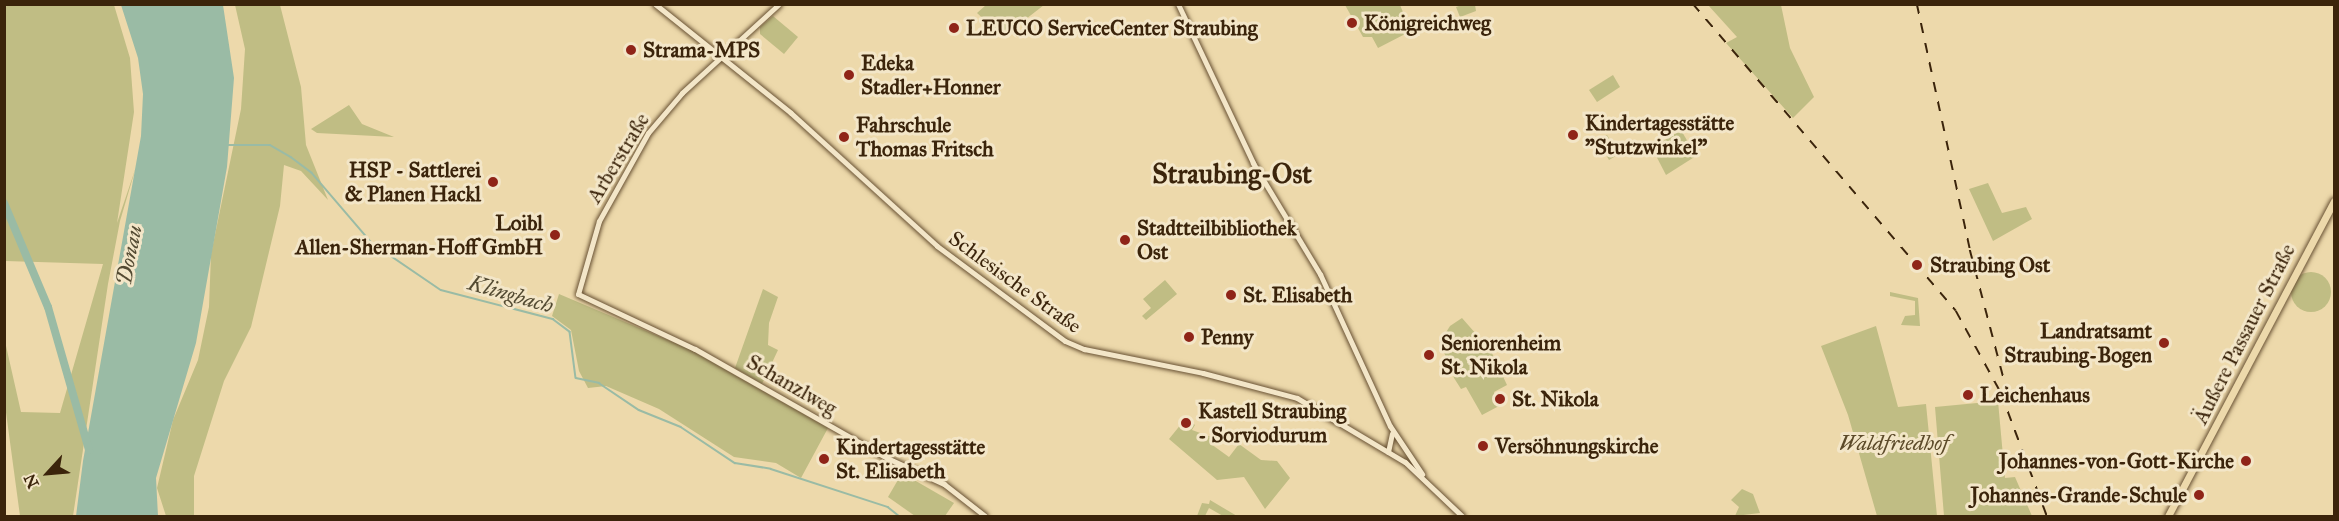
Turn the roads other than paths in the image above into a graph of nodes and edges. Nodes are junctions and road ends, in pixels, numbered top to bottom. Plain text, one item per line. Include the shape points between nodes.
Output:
1 (655, 4) edge
2 (779, 4) edge
3 (1178, 4) edge
4 (719, 57) junction
5 (2334, 201) edge
6 (578, 294) joint
7 (1390, 426) junction
8 (1388, 452) junction
9 (1426, 481) junction
10 (985, 516) edge
11 (1462, 516) edge
12 (2168, 516) edge

1 - 4 street, Schlesische Straße
2 - 4 street, Arberstraße
3 - 7 street via 1252,164 1320,274
4 - 6 street, Arberstraße via 668,109 625,169 596,228
4 - 8 street, Schlesische Straße via 810,129 930,240 1065,341 1084,349 1288,394
5 - 12 main road, Äußere Passauer Straße
6 - 10 street, Schanzlweg via 688,345 887,458 944,484
7 - 8 street via 1394,438
7 - 9 street
8 - 9 street, Schlesische Straße
9 - 11 street

